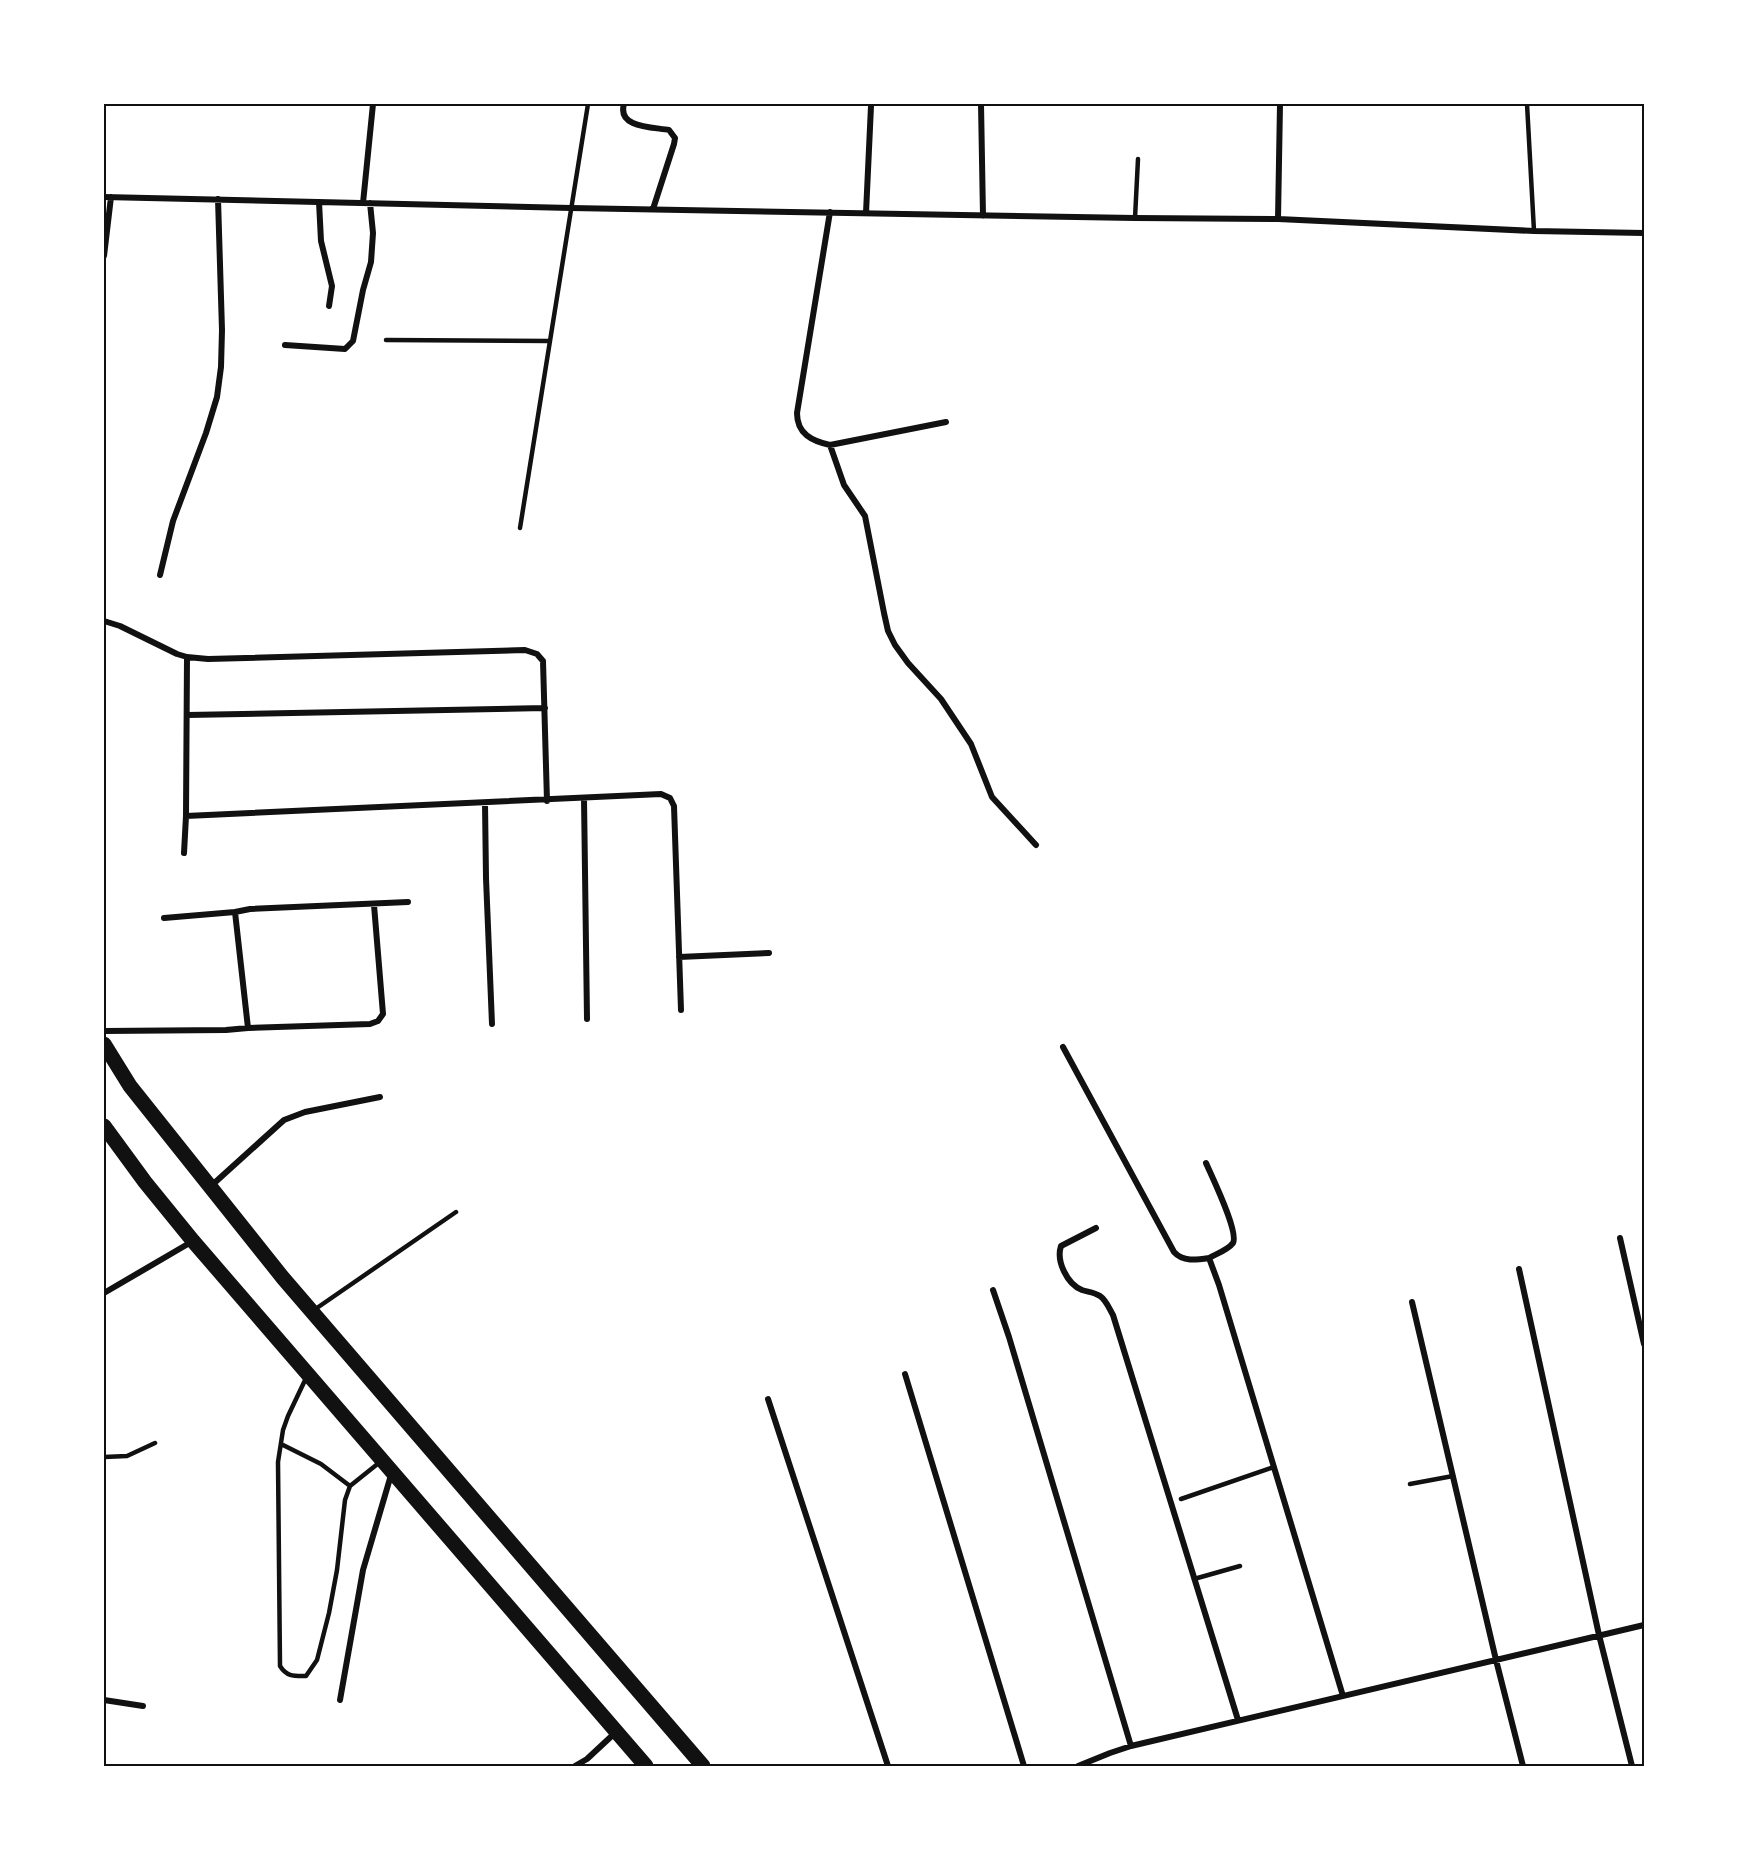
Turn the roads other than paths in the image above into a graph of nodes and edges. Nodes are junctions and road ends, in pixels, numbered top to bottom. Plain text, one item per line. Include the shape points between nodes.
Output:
1 (373, 104) edge
2 (588, 104) edge
3 (624, 104) edge
4 (981, 104) edge
5 (1280, 104) edge
6 (1527, 104) edge
7 (871, 106) dead end
8 (1137, 159) dead end
9 (104, 196) edge
10 (111, 197) junction
11 (218, 199) junction
12 (319, 202) junction
13 (366, 203) junction
14 (571, 208) junction
15 (653, 209) junction
16 (830, 212) junction
17 (866, 213) junction
18 (983, 216) junction
19 (1135, 218) junction
20 (1278, 219) junction
21 (1534, 231) junction
22 (1644, 233) edge
23 (104, 256) edge
24 (329, 306) dead end
25 (386, 340) dead end
26 (550, 341) junction
27 (285, 345) dead end
28 (946, 422) dead end
29 (830, 445) junction
30 (520, 528) dead end
31 (160, 575) dead end
32 (104, 621) edge
33 (187, 657) junction
34 (545, 708) junction
35 (187, 715) junction
36 (584, 798) junction
37 (547, 801) junction
38 (485, 803) junction
39 (186, 816) junction
40 (1036, 846) dead end
41 (184, 853) dead end
42 (408, 902) dead end
43 (374, 905) junction
44 (235, 912) junction
45 (164, 918) dead end
46 (769, 953) dead end
47 (679, 957) junction
48 (681, 1010) dead end
49 (587, 1020) dead end
50 (492, 1024) dead end
51 (248, 1028) junction
52 (104, 1031) edge
53 (104, 1044) edge
54 (1064, 1047) dead end
55 (380, 1097) dead end
56 (104, 1125) edge
57 (1206, 1163) dead end
58 (210, 1186) junction
59 (456, 1212) dead end
60 (1096, 1228) dead end
61 (1620, 1238) dead end
62 (193, 1241) junction
63 (1209, 1258) junction
64 (1519, 1269) dead end
65 (993, 1290) dead end
66 (104, 1293) edge
67 (1412, 1302) dead end
68 (312, 1312) junction
69 (1644, 1344) edge
70 (308, 1374) junction
71 (905, 1374) dead end
72 (768, 1399) dead end
73 (155, 1443) dead end
74 (281, 1444) junction
75 (104, 1457) edge
76 (387, 1466) junction
77 (1274, 1467) junction
78 (1453, 1476) junction
79 (1410, 1485) dead end
80 (350, 1486) junction
81 (1180, 1499) dead end
82 (1240, 1566) dead end
83 (1194, 1579) junction
84 (1644, 1625) edge
85 (1599, 1635) junction
86 (1496, 1660) junction
87 (1343, 1696) junction
88 (104, 1700) edge
89 (340, 1700) dead end
90 (143, 1706) dead end
91 (1238, 1720) junction
92 (616, 1732) junction
93 (1131, 1746) junction
94 (575, 1767) edge
95 (646, 1767) edge
96 (703, 1767) edge
97 (888, 1767) edge
98 (1024, 1767) edge
99 (1078, 1767) edge
100 (1523, 1767) edge
101 (1632, 1767) edge

1 - 13 street
2 - 14 lane
3 - 15 street via 622,110 629,122 669,130 675,138
4 - 18 street
5 - 20 street
6 - 21 lane
7 - 17 street
8 - 19 lane
9 - 10 street
10 - 11 street
10 - 23 street
11 - 12 street
11 - 31 street via 222,330 217,397 173,521
12 - 13 street
12 - 24 street via 321,240 332,286
13 - 14 street
13 - 27 street via 373,233 371,262 353,341 345,349
14 - 15 street
14 - 26 lane
15 - 16 street
16 - 17 street
16 - 29 street via 797,413 806,436
17 - 18 street
18 - 19 street
19 - 20 street
20 - 21 street
21 - 22 street
25 - 26 lane
26 - 30 lane
28 - 29 street
29 - 40 street via 844,485 865,516 888,631 895,645 941,699 971,744 992,797
32 - 33 street
33 - 34 street via 525,650 543,661
33 - 35 street
34 - 35 street
34 - 37 street
35 - 39 street
36 - 37 street
36 - 47 street via 662,794 670,798 674,806
36 - 49 street
37 - 38 street
38 - 39 street
38 - 50 street
39 - 41 street
42 - 43 street
43 - 44 street
43 - 51 street via 383,1014 378,1021
44 - 45 street
44 - 51 street
46 - 47 street
47 - 48 street
51 - 52 street
53 - 58 main road via 130,1086
54 - 63 street via 1174,1252 1185,1260
55 - 58 street via 284,1120
56 - 62 main road
57 - 63 street via 1234,1237 1229,1246
58 - 68 main road
59 - 68 lane
60 - 83 street via 1061,1246 1060,1259 1072,1283 1101,1296 1113,1315
61 - 69 street
62 - 66 street
62 - 70 main road
63 - 77 street
64 - 85 street
65 - 93 street
67 - 78 street
68 - 96 main road
70 - 74 lane via 288,1416
70 - 76 main road
71 - 98 street
72 - 97 street
73 - 75 lane via 127,1456
74 - 80 lane via 321,1464
74 - 80 lane via 280,1666 290,1676 306,1676 317,1660 329,1613
76 - 80 lane
76 - 89 street via 363,1570
76 - 92 main road
77 - 81 lane
77 - 87 street
78 - 79 lane
78 - 86 street
82 - 83 lane
83 - 91 street
84 - 85 street
85 - 86 street
85 - 101 street
86 - 87 street
86 - 100 street
87 - 91 street
88 - 90 street
91 - 93 street
92 - 94 street
92 - 95 main road
93 - 99 street

